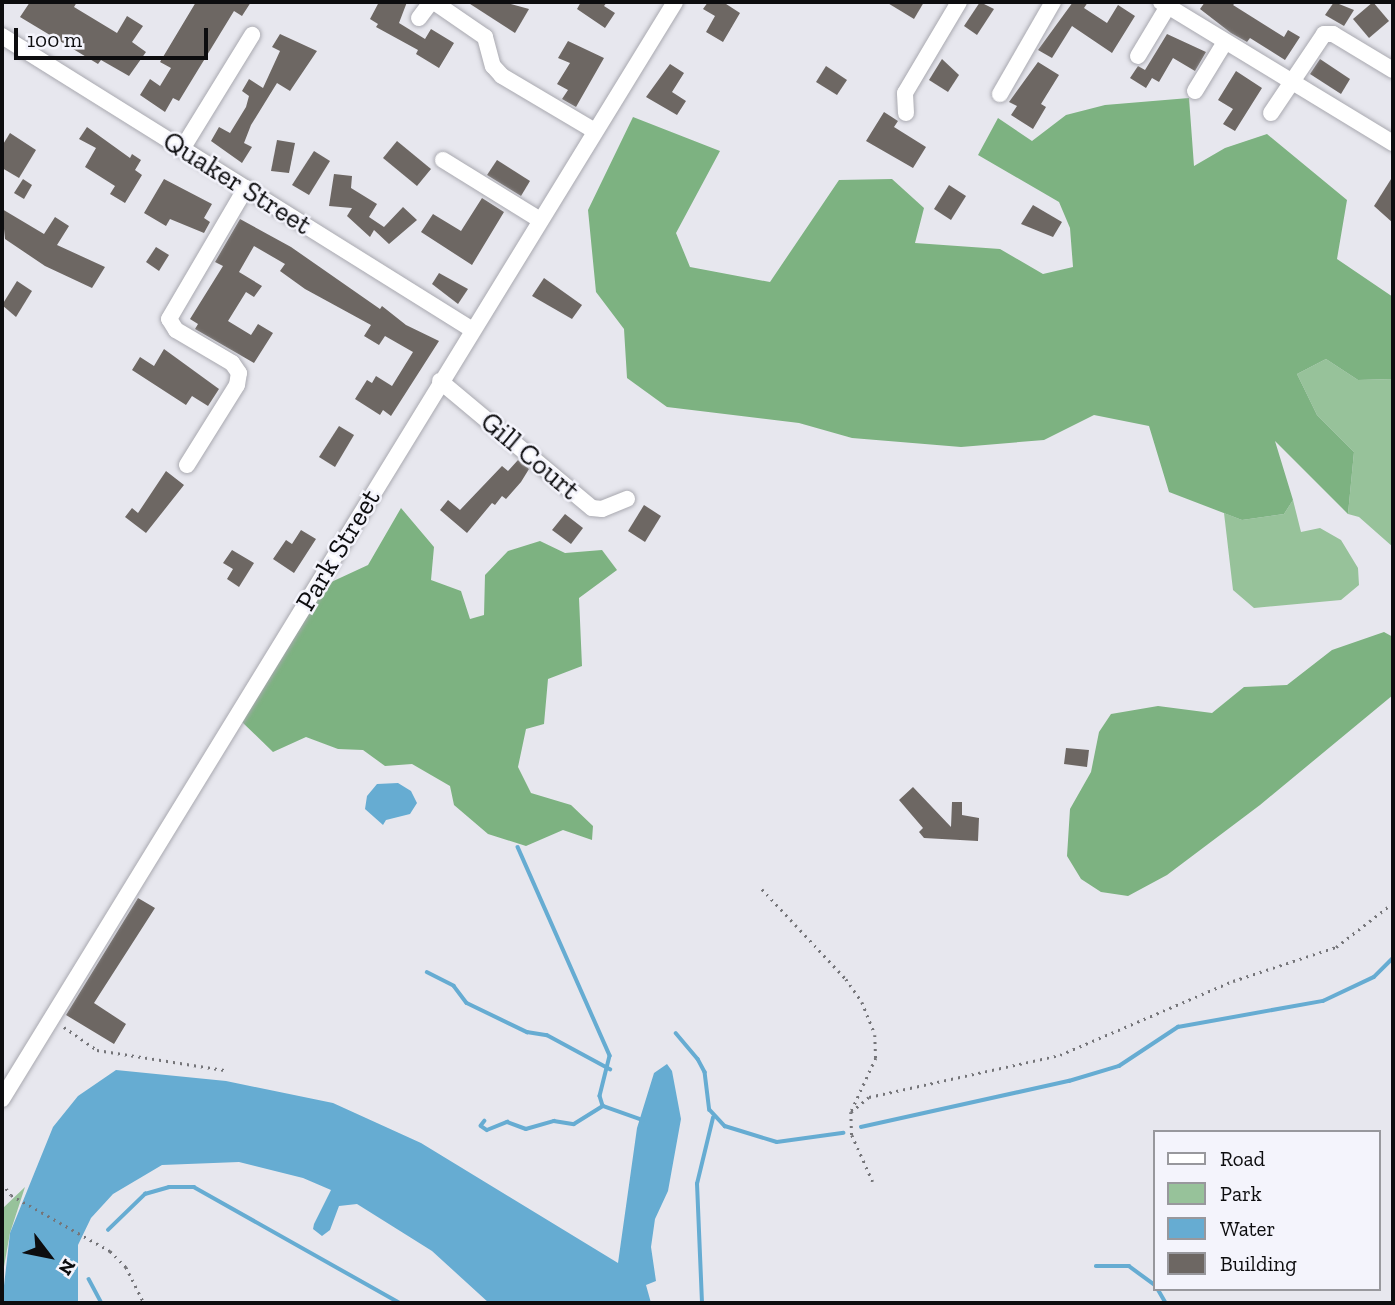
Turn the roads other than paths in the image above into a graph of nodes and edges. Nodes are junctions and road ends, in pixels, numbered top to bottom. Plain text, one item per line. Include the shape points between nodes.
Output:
1 (433, 2) edge
2 (675, 2) edge
3 (959, 2) edge
4 (1054, 2) edge
5 (1173, 5) edge
6 (419, 18) dead end
7 (2, 36) edge
8 (253, 36) dead end
9 (1225, 42) junction
10 (1138, 56) dead end
11 (1393, 70) edge
12 (1291, 79) junction
13 (1195, 91) dead end
14 (1000, 94) dead end
15 (906, 113) dead end
16 (1271, 113) dead end
17 (595, 131) junction
18 (1393, 143) edge
19 (182, 149) junction
20 (443, 160) dead end
21 (246, 188) junction
22 (540, 220) junction
23 (471, 329) junction
24 (440, 381) junction
25 (187, 466) dead end
26 (626, 499) dead end
27 (2, 1099) edge

1 - 6 street
1 - 17 street via 485,37 493,66 502,76
2 - 17 street, Park Street
3 - 15 street via 905,93
4 - 14 street
5 - 9 street
5 - 10 street
7 - 19 street, Quaker Street
8 - 19 street
9 - 12 street
9 - 13 street
11 - 12 street via 1328,33 1320,37
12 - 16 street
12 - 18 street
17 - 22 street, Park Street
19 - 21 street, Quaker Street
20 - 22 street
21 - 23 street, Quaker Street
21 - 25 street via 169,319 176,330 232,363 239,373 237,385
22 - 23 street, Park Street
23 - 24 street, Park Street
24 - 26 street, Gill Court via 592,508
24 - 27 street, Park Street

